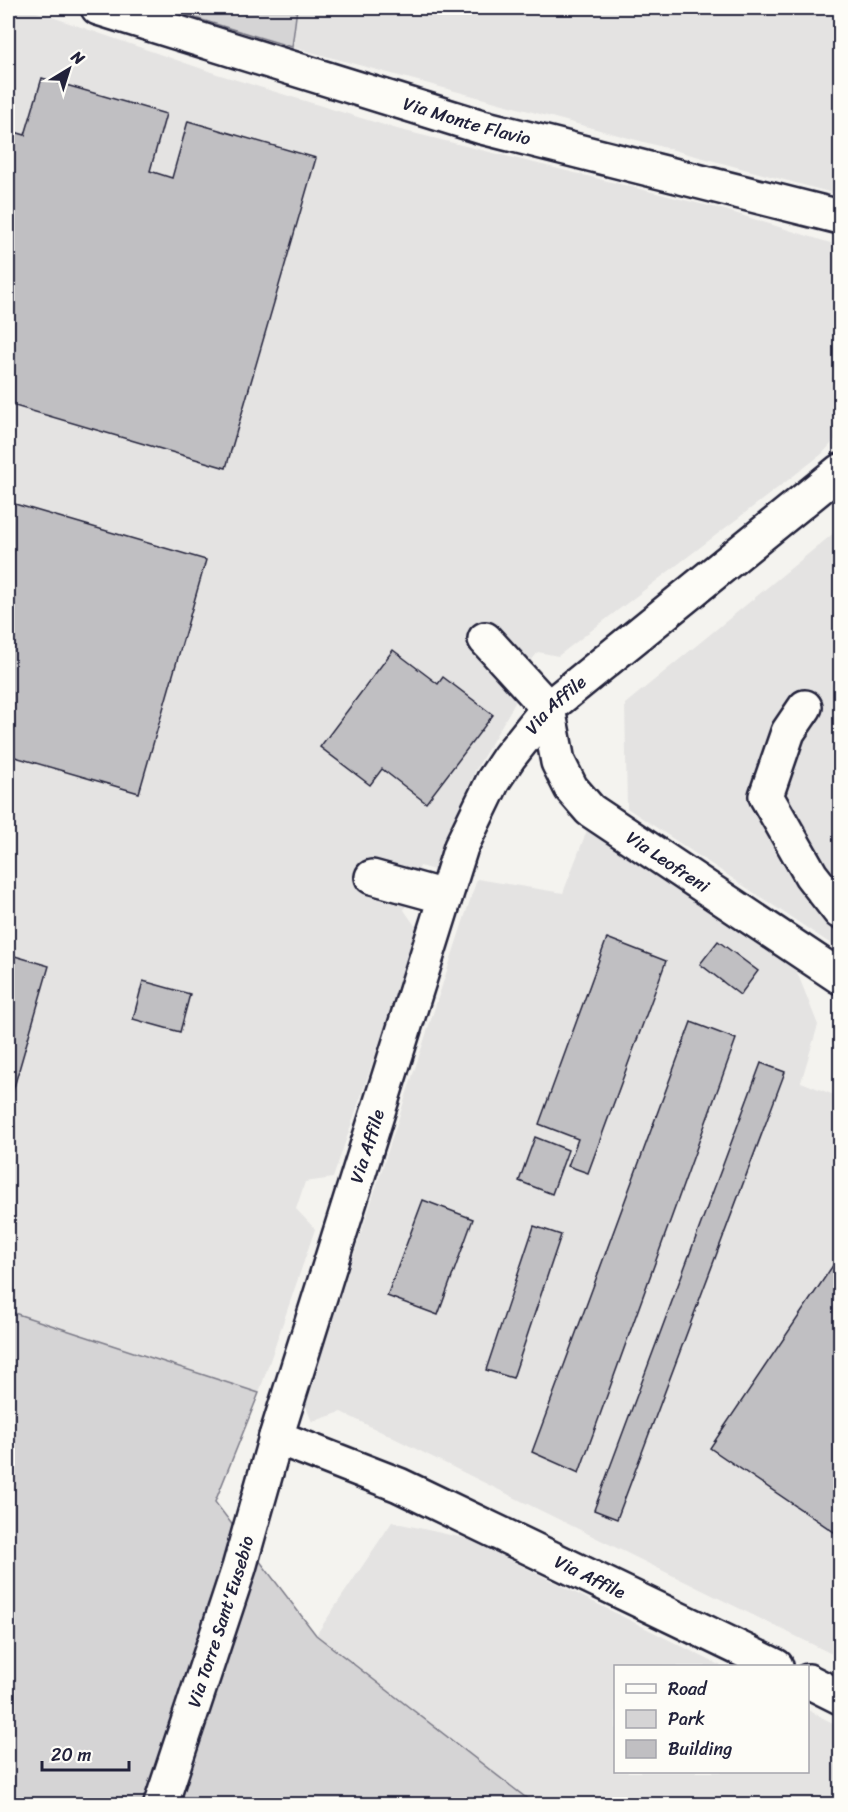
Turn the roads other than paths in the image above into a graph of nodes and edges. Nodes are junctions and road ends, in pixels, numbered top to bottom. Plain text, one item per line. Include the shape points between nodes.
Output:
1 (98, 8) edge
2 (840, 218) edge
3 (840, 471) edge
4 (485, 639) dead end
5 (805, 707) dead end
6 (548, 708) junction
7 (372, 877) dead end
8 (445, 897) junction
9 (840, 912) edge
10 (840, 977) edge
11 (276, 1437) junction
12 (774, 1665) edge
13 (809, 1682) edge
14 (840, 1697) edge
15 (161, 1804) edge

1 - 2 street, Via Monte Flavio via 482,127
3 - 6 street, Via Affile
4 - 6 street
5 - 9 street via 788,732 766,796 811,875
6 - 8 street, Via Affile via 493,782 461,847
6 - 10 street, Via Leofreni via 558,762 570,788 590,810
7 - 8 street
8 - 11 street, Via Affile
11 - 12 street, Via Affile via 399,1485
11 - 15 street, Via Torre Sant'Eusebio via 239,1568
13 - 14 street

